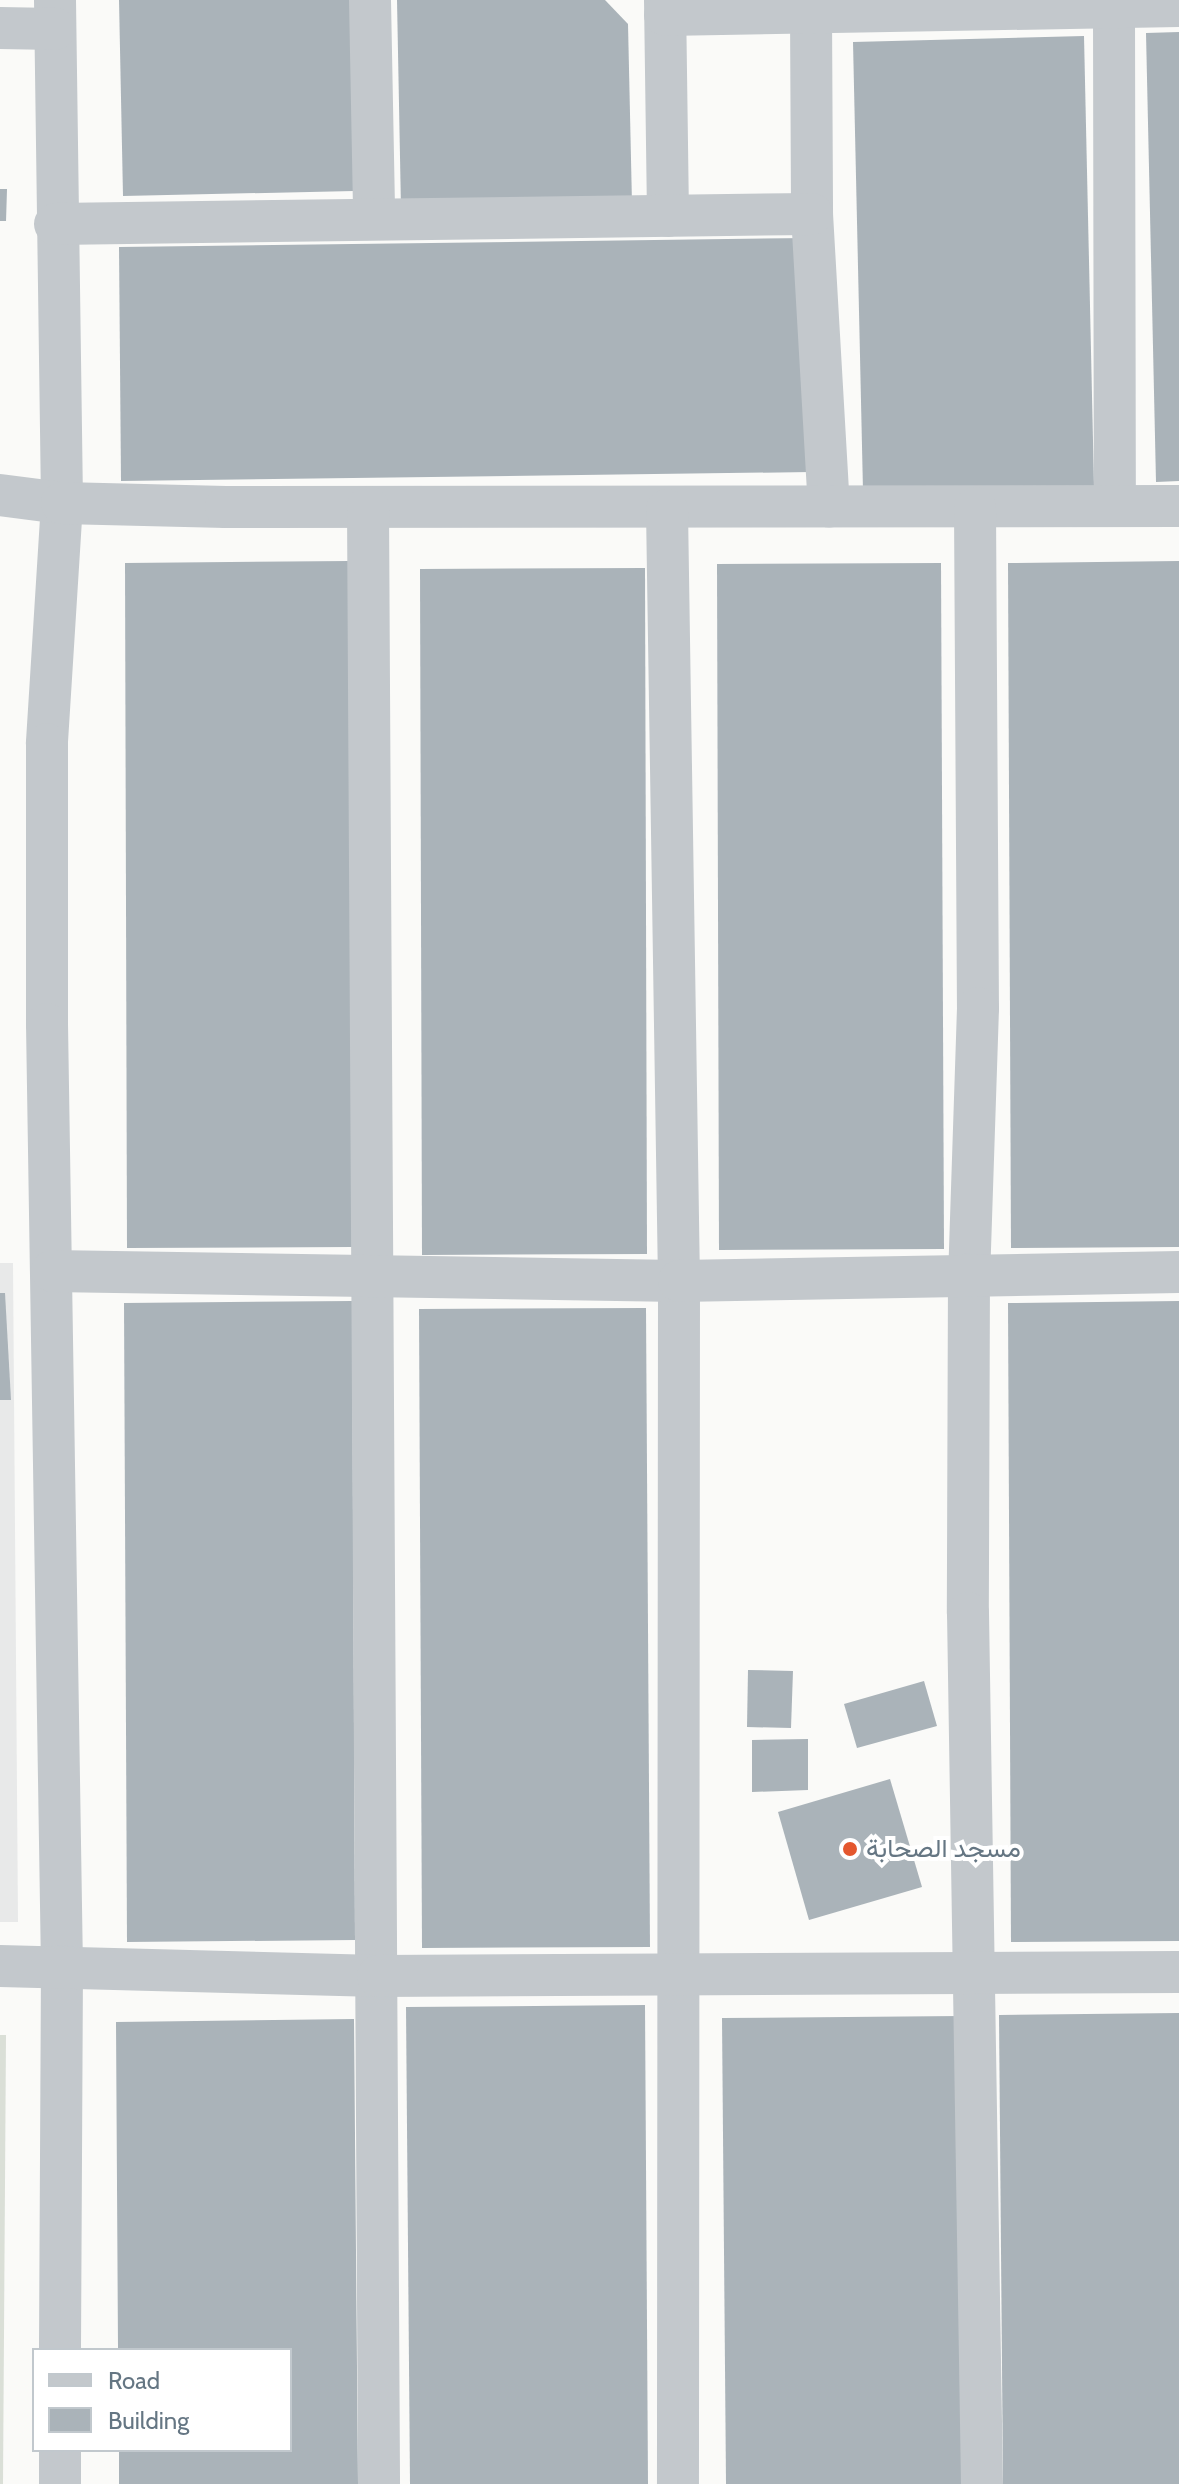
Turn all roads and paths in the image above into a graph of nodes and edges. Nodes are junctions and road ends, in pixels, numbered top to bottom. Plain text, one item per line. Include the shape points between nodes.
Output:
1 (370, 0) edge
2 (1179, 6) edge
3 (665, 8) edge
4 (1114, 8) junction
5 (811, 12) junction
6 (55, 15) edge
7 (0, 28) edge
8 (812, 214) junction
9 (668, 216) junction
10 (374, 217) junction
11 (55, 224) junction
12 (0, 495) edge
13 (62, 503) junction
14 (1115, 506) junction
15 (1179, 506) edge
16 (368, 507) junction
17 (829, 507) junction
18 (975, 508) junction
19 (667, 510) junction
20 (52, 1271) junction
21 (1179, 1272) edge
22 (371, 1274) junction
23 (969, 1274) junction
24 (679, 1281) junction
25 (0, 1966) edge
26 (62, 1966) junction
27 (974, 1971) junction
28 (1179, 1972) edge
29 (680, 1975) junction
30 (378, 1976) junction
31 (60, 2348) edge
32 (60, 2452) edge
33 (60, 2484) edge
34 (379, 2484) edge
35 (678, 2484) edge
36 (982, 2484) edge

1 - 10 street
2 - 4 street
3 - 5 street
3 - 9 street
4 - 5 street
4 - 14 street
5 - 8 street
6 - 7 street
6 - 11 street
8 - 9 street
8 - 17 street
9 - 10 street
10 - 11 street
11 - 13 street
12 - 13 street
13 - 16 street
13 - 20 street via 47,744
14 - 15 street
14 - 18 street
16 - 19 street
16 - 22 street
17 - 18 street
17 - 19 street
18 - 23 street via 978,1008
19 - 24 street
20 - 22 street
20 - 26 street
21 - 23 street
22 - 24 street
22 - 30 street
23 - 24 street
23 - 27 street
24 - 29 street
25 - 26 street
26 - 30 street
26 - 31 street
27 - 28 street
27 - 29 street
27 - 36 street
29 - 30 street
29 - 35 street
30 - 34 street
32 - 33 street

